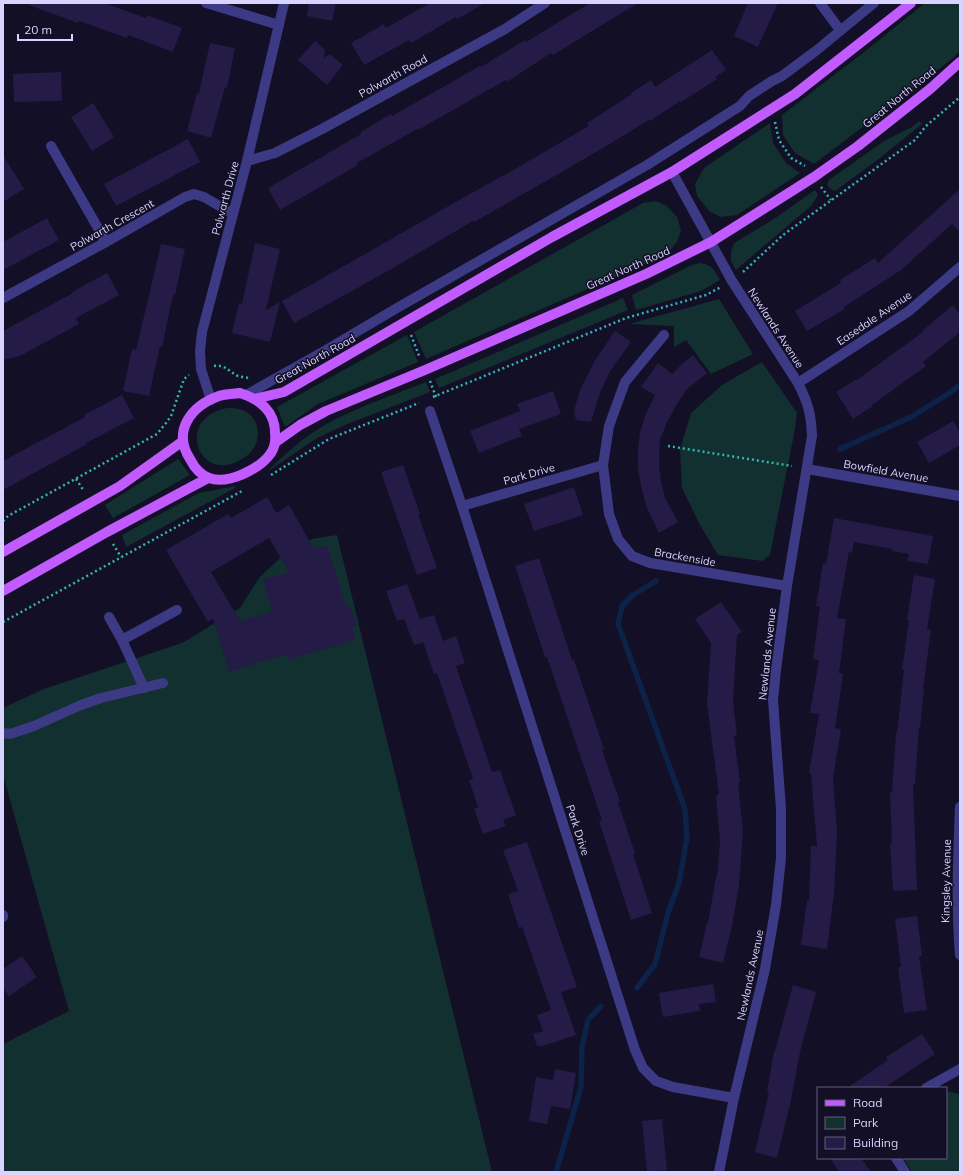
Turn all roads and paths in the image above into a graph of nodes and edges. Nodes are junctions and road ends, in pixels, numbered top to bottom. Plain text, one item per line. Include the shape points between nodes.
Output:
1 (206, 3) edge
2 (284, 3) edge
3 (545, 3) edge
4 (820, 3) edge
5 (874, 3) edge
6 (910, 3) edge
7 (279, 25) junction
8 (840, 30) junction
9 (960, 62) edge
10 (960, 97) edge
11 (768, 111) junction
12 (51, 146) dead end
13 (247, 161) junction
14 (672, 172) junction
15 (814, 177) junction
16 (830, 200) junction
17 (233, 214) junction
18 (106, 242) junction
19 (711, 242) junction
20 (960, 267) edge
21 (732, 281) junction
22 (3, 298) edge
23 (664, 335) dead end
24 (201, 369) junction
25 (251, 379) dead end
26 (798, 383) junction
27 (251, 397) junction
28 (428, 399) dead end
29 (211, 400) junction
30 (421, 402) dead end
31 (430, 411) dead end
32 (183, 441) junction
33 (276, 442) junction
34 (668, 446) dead end
35 (603, 466) junction
36 (807, 469) junction
37 (268, 476) dead end
38 (208, 478) junction
39 (76, 479) junction
40 (248, 488) dead end
41 (960, 496) edge
42 (90, 502) junction
43 (462, 506) junction
44 (3, 521) edge
45 (107, 532) junction
46 (3, 552) edge
47 (121, 558) junction
48 (788, 586) junction
49 (3, 591) edge
50 (177, 610) dead end
51 (109, 617) dead end
52 (3, 622) edge
53 (122, 640) junction
54 (163, 682) dead end
55 (144, 688) junction
56 (3, 733) edge
57 (960, 807) edge
58 (959, 879) edge
59 (960, 955) edge
60 (960, 1069) edge
61 (928, 1087) edge
62 (734, 1098) junction
63 (897, 1159) edge
64 (719, 1172) edge
65 (905, 1172) edge

1 - 7 street
2 - 7 street, Polwarth Drive
3 - 13 street, Polwarth Road via 505,29 322,129 275,153
4 - 8 street
5 - 8 street, Great North Road
6 - 11 main road, Great North Road via 795,94
7 - 13 street, Polwarth Drive
8 - 27 street, Great North Road via 782,76 749,96 740,106 647,165 404,304
9 - 15 main road, Great North Road via 930,89
10 - 16 path via 926,126 915,140
11 - 14 main road, Great North Road
11 - 15 path via 776,123 779,140 791,158 806,167
12 - 18 street
13 - 17 street, Polwarth Drive
14 - 19 street, Newlands Avenue
14 - 27 main road, Great North Road via 546,241 284,392
15 - 16 path
15 - 19 main road, Great North Road
16 - 21 path via 783,235
17 - 18 street, Polwarth Crescent via 194,194
17 - 24 street, Polwarth Drive via 202,332
18 - 22 street, Polwarth Crescent
19 - 21 street, Newlands Avenue
19 - 33 main road, Great North Road via 646,274 326,411
20 - 26 street, Easedale Avenue via 909,311
21 - 26 street, Newlands Avenue
21 - 28 path via 706,295 626,318
23 - 35 street, Brackenside via 625,382 609,426
24 - 25 path via 218,365 226,367 238,376
24 - 29 street, Polwarth Drive
24 - 39 path via 186,376 171,416 157,434
26 - 36 street, Newlands Avenue via 811,417 812,436
27 - 29 main road, Great North Road via 240,393 220,395
27 - 33 main road via 266,408 272,417
29 - 32 main road, Great North Road via 191,414 184,428
30 - 37 path via 329,439
31 - 43 street, Park Drive
32 - 38 main road via 194,466
32 - 42 main road via 120,486
33 - 38 main road, Great North Road via 266,459 241,475 221,480
34 - 36 path
35 - 43 street, Park Drive
35 - 48 street, Brackenside via 609,514 618,540 632,556 650,564
36 - 41 street, Bowfield Avenue
36 - 48 street, Newlands Avenue
38 - 45 main road
39 - 42 path
39 - 44 path
40 - 47 path
42 - 46 main road
43 - 62 street, Park Drive via 635,1050 643,1068 656,1081 673,1087
45 - 47 path
45 - 49 main road
47 - 52 path
48 - 62 street, Newlands Avenue via 773,700 781,809 781,858 765,969
50 - 53 street
51 - 53 street
53 - 55 street
54 - 55 street
55 - 56 street via 101,698 34,726 10,734
57 - 58 street, Kingsley Avenue
58 - 59 street, Kingsley Avenue
60 - 61 street
62 - 64 street, Newlands Avenue
63 - 65 street

